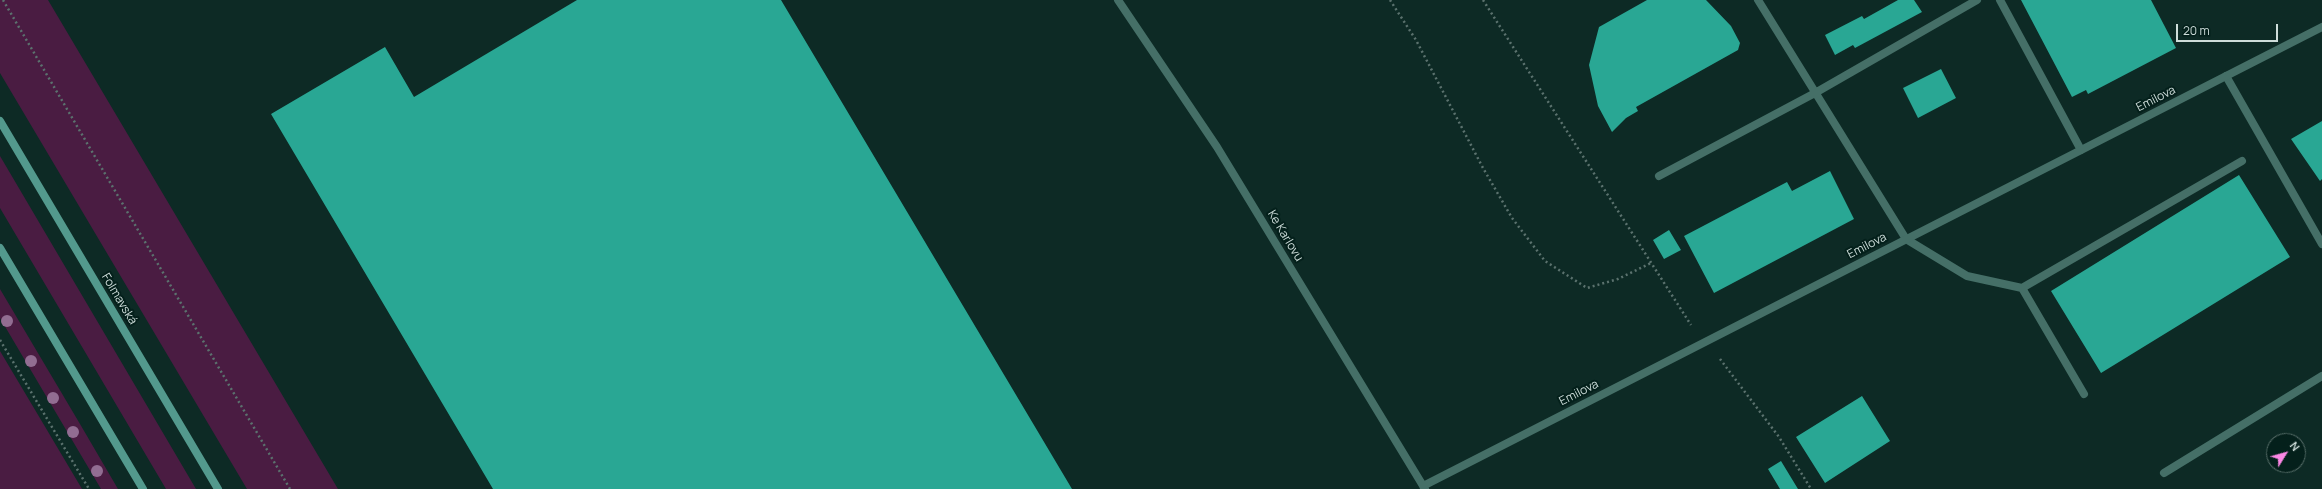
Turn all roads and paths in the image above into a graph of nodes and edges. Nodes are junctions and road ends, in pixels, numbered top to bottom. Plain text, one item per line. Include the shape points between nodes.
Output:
1 (3, 0) edge
2 (1118, 0) edge
3 (1390, 0) edge
4 (1483, 0) edge
5 (1758, 0) edge
6 (1977, 0) edge
7 (2000, 0) edge
8 (2322, 27) edge
9 (2226, 76) junction
10 (1816, 93) junction
11 (0, 121) edge
12 (2082, 150) junction
13 (2242, 161) dead end
14 (1659, 176) dead end
15 (1906, 239) junction
16 (2322, 244) edge
17 (0, 248) edge
18 (1651, 263) junction
19 (2022, 288) junction
20 (1690, 323) dead end
21 (0, 340) edge
22 (1735, 376) dead end
23 (2322, 376) edge
24 (2084, 394) dead end
25 (2164, 473) dead end
26 (1422, 488) edge
27 (89, 489) edge
28 (143, 489) edge
29 (218, 489) edge
30 (290, 489) edge
31 (1810, 489) edge

1 - 30 path
2 - 26 street, Ke Karlovu via 1217,147
3 - 18 path via 1416,40 1482,168 1512,218 1545,261 1587,288 1618,279
4 - 18 path
5 - 10 street
6 - 10 street
7 - 12 street
8 - 9 street, Emilova
9 - 12 street, Emilova
9 - 16 street
10 - 14 street
10 - 15 street
11 - 29 main road, Folmavská
12 - 15 street, Emilova
13 - 19 street
15 - 19 street via 1967,276
15 - 26 street, Emilova
17 - 28 main road
18 - 20 path
19 - 24 street
21 - 27 path
22 - 31 path via 1779,437
23 - 25 street

